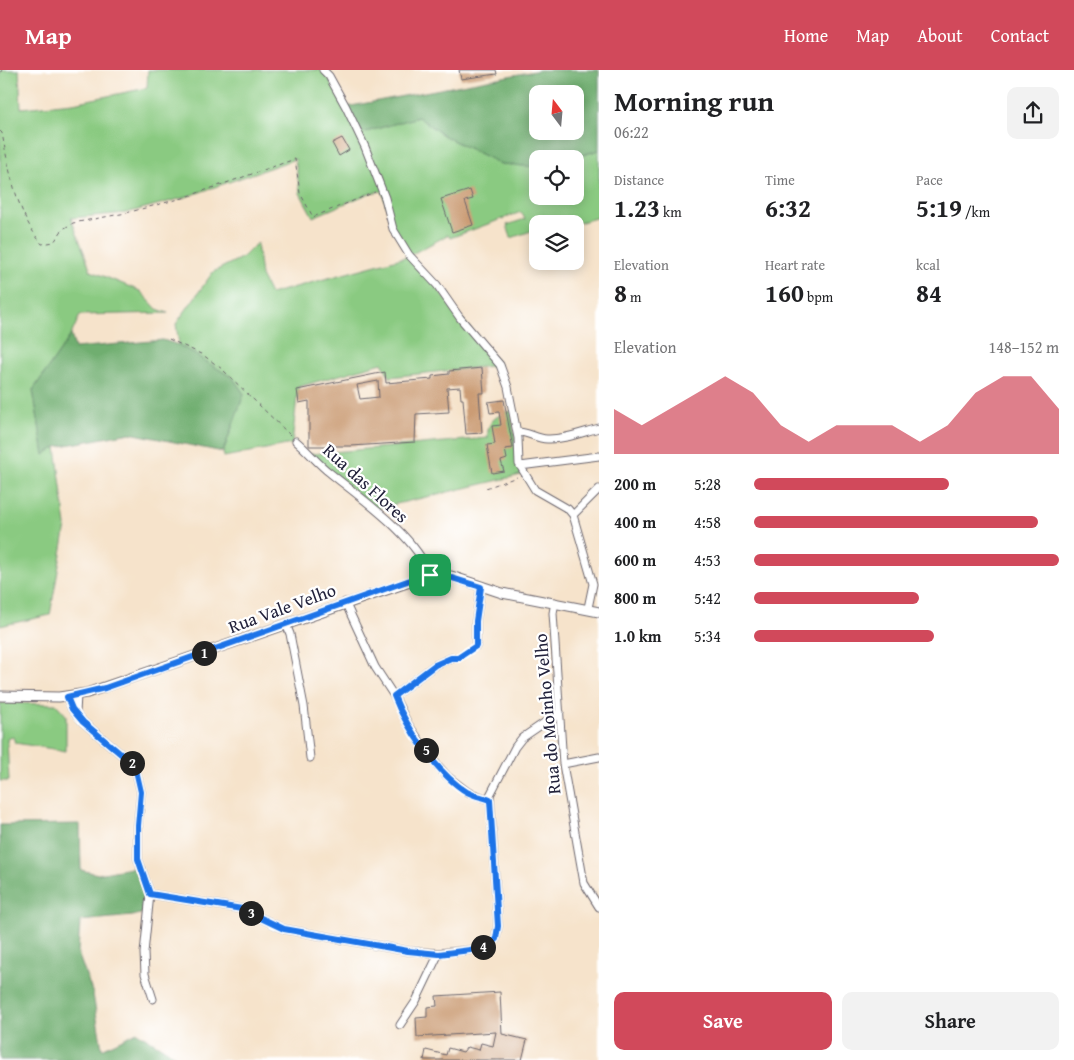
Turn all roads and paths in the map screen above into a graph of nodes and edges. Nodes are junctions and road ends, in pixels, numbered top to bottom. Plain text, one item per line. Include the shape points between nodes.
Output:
1 (2, 70) edge
2 (323, 70) edge
3 (0, 73) edge
4 (0, 131) edge
5 (382, 190) junction
6 (169, 340) dead end
7 (599, 428) edge
8 (517, 432) junction
9 (296, 441) joint
10 (599, 456) edge
11 (520, 466) junction
12 (524, 474) junction
13 (486, 488) dead end
14 (599, 488) edge
15 (573, 515) junction
16 (430, 575) junction
17 (481, 587) junction
18 (345, 602) junction
19 (555, 602) junction
20 (588, 608) junction
21 (599, 612) edge
22 (286, 624) junction
23 (476, 646) joint
24 (451, 658) joint
25 (77, 695) junction
26 (0, 696) edge
27 (394, 696) junction
28 (67, 697) junction
29 (560, 712) junction
30 (76, 713) junction
31 (599, 756) edge
32 (310, 758) dead end
33 (563, 764) junction
34 (490, 800) junction
35 (150, 894) junction
36 (599, 907) edge
37 (439, 954) junction
38 (153, 1000) dead end
39 (400, 1025) dead end

1 - 3 path
2 - 5 street via 346,107
4 - 5 path via 19,202 31,232 42,244 54,242 63,229 73,223 183,198 295,159 300,193 312,218
5 - 8 street via 393,229 409,255 500,365 508,386
6 - 9 path via 203,354 222,369
7 - 8 street via 550,439
8 - 11 street
9 - 16 street, Rua das Flores via 394,526
10 - 11 street
11 - 12 street
12 - 13 path
12 - 15 street via 535,490
14 - 15 street
15 - 20 street via 593,584
16 - 17 street, Rua Vale Velho via 451,576
16 - 18 street, Rua Vale Velho
17 - 19 street, Rua Vale Velho
17 - 23 street
18 - 22 street, Rua Vale Velho
18 - 27 street via 366,650
19 - 20 street, Rua Vale Velho
19 - 29 street, Rua do Moinho Velho
20 - 21 street, Rua Vale Velho
22 - 25 street, Rua Vale Velho
22 - 32 street via 304,706
23 - 24 path via 458,658
24 - 27 street via 435,665
25 - 28 street, Rua Vale Velho
25 - 30 street
26 - 28 street, Rua Vale Velho
27 - 34 street via 408,724 447,776 468,792
28 - 30 street
29 - 33 street, Rua do Moinho Velho
29 - 34 street via 522,738
30 - 35 street via 135,766 141,792 138,859
31 - 33 street
33 - 36 street, Rua do Moinho Velho via 584,883
34 - 37 street via 498,926 496,939 490,945
35 - 37 street via 242,909 284,929 314,936
35 - 38 street via 144,953 145,974
37 - 39 street

